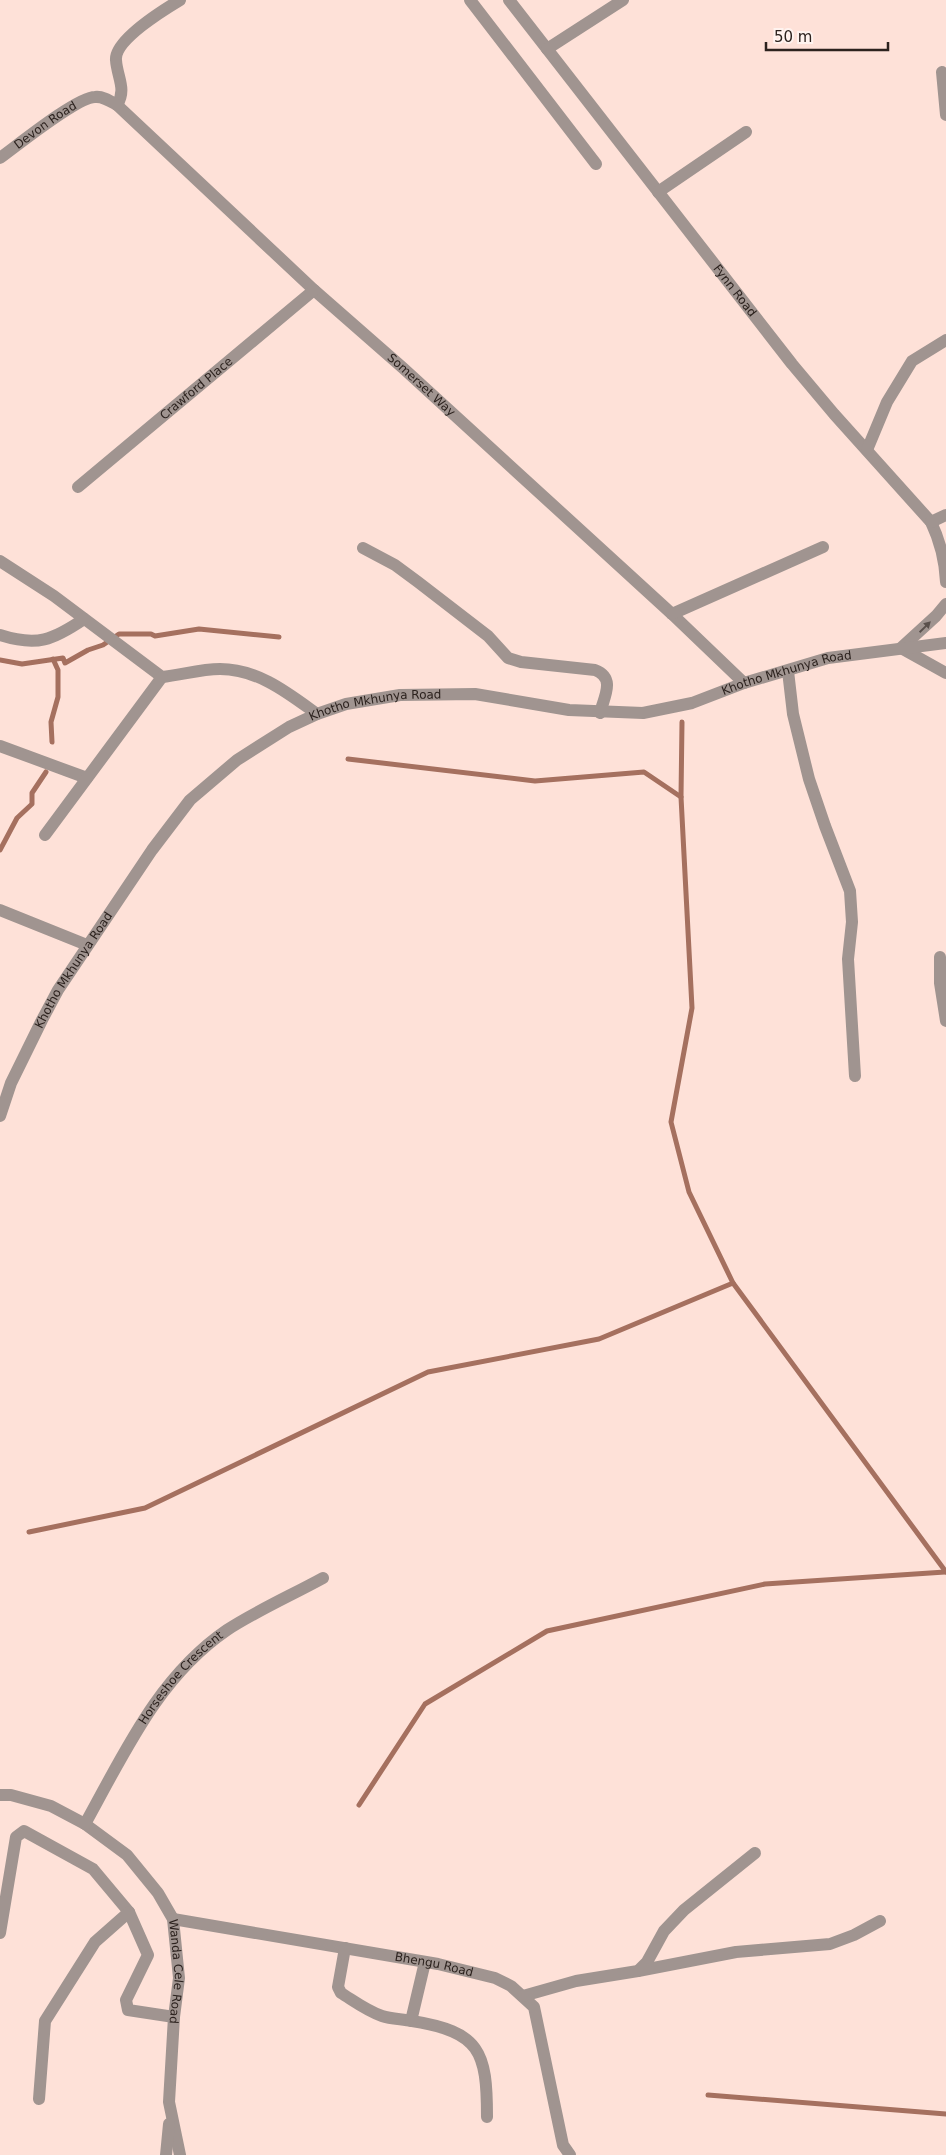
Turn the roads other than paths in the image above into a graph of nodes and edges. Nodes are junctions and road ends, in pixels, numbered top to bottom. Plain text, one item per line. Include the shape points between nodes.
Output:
1 (180, 0) edge
2 (470, 0) edge
3 (623, 0) edge
4 (515, 2) edge
5 (547, 49) junction
6 (942, 72) dead end
7 (94, 96) joint
8 (117, 105) junction
9 (946, 114) edge
10 (746, 132) dead end
11 (0, 158) edge
12 (596, 164) dead end
13 (658, 192) junction
14 (314, 290) junction
15 (946, 340) edge
16 (867, 450) junction
17 (78, 487) dead end
18 (946, 515) edge
19 (931, 522) junction
20 (823, 547) dead end
21 (363, 548) dead end
22 (0, 561) edge
23 (946, 582) edge
24 (946, 604) edge
25 (672, 614) junction
26 (84, 619) junction
27 (0, 635) edge
28 (946, 643) edge
29 (902, 648) junction
30 (788, 671) junction
31 (946, 673) edge
32 (162, 677) junction
33 (744, 683) junction
34 (600, 713) junction
35 (317, 714) junction
36 (0, 746) edge
37 (87, 778) junction
38 (45, 835) dead end
39 (0, 910) edge
40 (87, 945) junction
41 (940, 957) dead end
42 (946, 1021) edge
43 (854, 1076) dead end
44 (0, 1116) edge
45 (324, 1578) dead end
46 (0, 1794) edge
47 (85, 1824) junction
48 (756, 1853) dead end
49 (129, 1912) junction
50 (173, 1919) junction
51 (880, 1921) dead end
52 (0, 1933) edge
53 (345, 1948) junction
54 (425, 1962) junction
55 (638, 1971) junction
56 (523, 1996) junction
57 (174, 2017) junction
58 (411, 2020) junction
59 (39, 2099) dead end
60 (169, 2102) junction
61 (487, 2117) dead end
62 (166, 2155) edge
63 (180, 2155) edge
64 (570, 2155) edge

1 - 8 street via 154,16 117,52 115,59 122,88
2 - 12 street
3 - 5 street
4 - 5 street, Fynn Road
5 - 13 street, Fynn Road
6 - 9 street
7 - 8 street, Somerset Way
7 - 11 street, Devon Road via 78,103
8 - 14 street, Somerset Way
10 - 13 street
13 - 16 street, Fynn Road via 792,364
14 - 17 street, Crawford Place
14 - 25 street, Somerset Way
15 - 16 street via 912,360 887,402
16 - 19 street, Fynn Road
18 - 19 street
19 - 23 street, Fynn Road via 946,563
20 - 25 street
21 - 34 street via 418,582 488,636 508,658 595,670 603,674 607,688
22 - 26 street
29 -> 24 street
25 - 33 street, Somerset Way
26 - 27 street via 49,640 29,642
26 - 32 street
28 - 29 street, Khotho Mkhunya Road
29 - 30 street, Khotho Mkhunya Road via 828,658
29 - 31 street
30 - 33 street, Khotho Mkhunya Road
30 - 43 street via 793,714 809,779 850,891 852,922 848,959
32 - 35 street via 220,669 249,674 279,687
32 - 37 street
33 - 34 street, Khotho Mkhunya Road via 692,703 643,712
34 - 35 street, Khotho Mkhunya Road via 475,694 400,695 346,704
35 - 40 street, Khotho Mkhunya Road via 265,740 190,800
36 - 37 street
37 - 38 street
39 - 40 street
40 - 44 street, Khotho Mkhunya Road via 42,1020 11,1083
41 - 42 street via 940,990
45 - 47 street, Horseshoe Crescent via 227,1630 192,1659 147,1712
46 - 47 street, Wanda Cele Road via 51,1806
47 - 50 street, Wanda Cele Road via 127,1855 158,1893
48 - 55 street via 677,1917
49 - 52 street via 93,1868 24,1831 16,1837
49 - 57 street via 148,1955 126,2000 128,2010
49 - 59 street via 95,1942 45,2021
50 - 53 street, Bhengu Road
50 - 57 street, Wanda Cele Road via 180,1978
51 - 55 street via 830,1944 736,1952
53 - 54 street, Bhengu Road
53 - 58 street via 339,1991 381,2016
54 - 56 street, Bhengu Road via 495,1978
54 - 58 street
55 - 56 street via 576,1981
56 - 64 street, Bhengu Road via 534,2007 563,2144
57 - 60 street, Wanda Cele Road
58 - 61 street via 449,2029 464,2036 478,2051 485,2070
60 - 62 street
60 - 63 street, Wanda Cele Road

